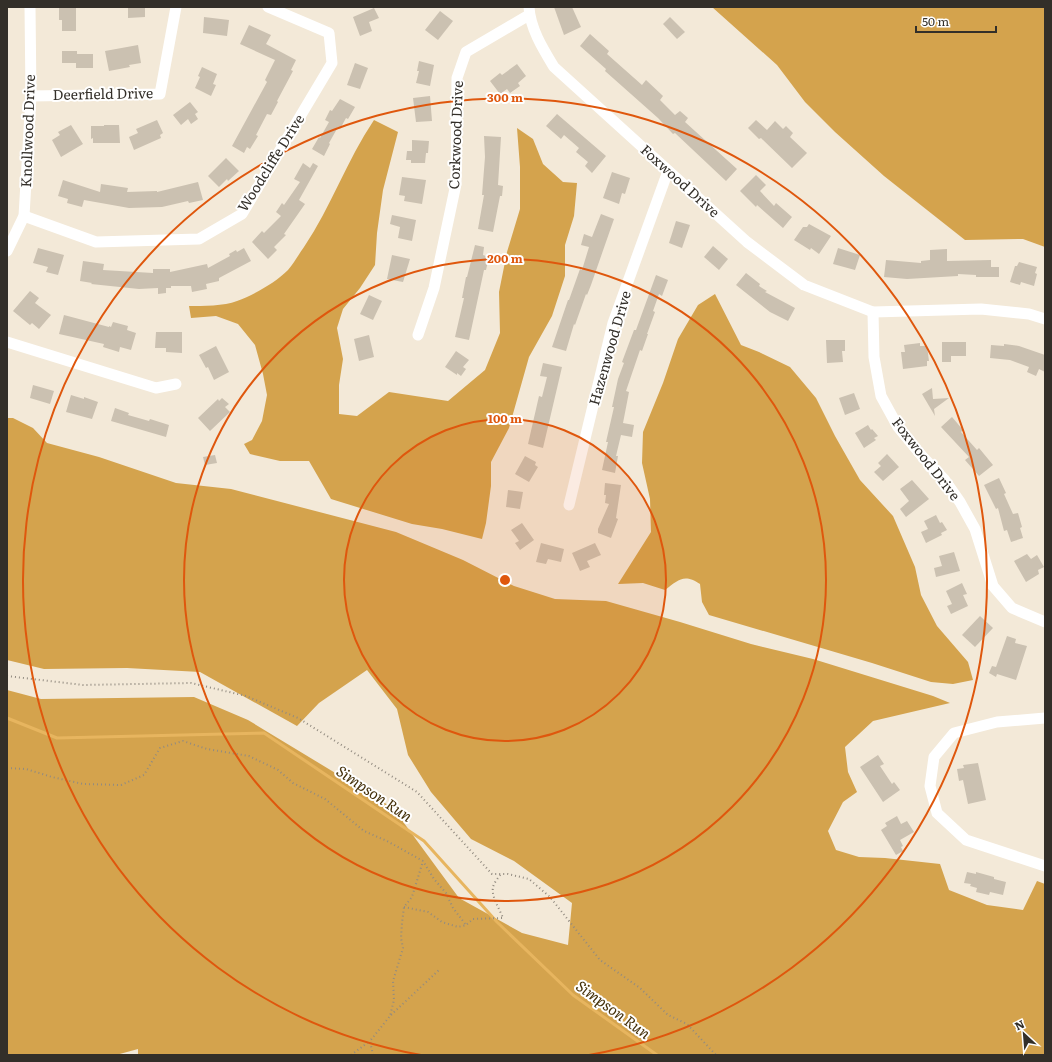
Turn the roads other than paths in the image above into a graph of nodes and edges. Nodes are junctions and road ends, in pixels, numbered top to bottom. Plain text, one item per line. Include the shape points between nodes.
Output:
1 (30, 7) edge
2 (176, 7) edge
3 (268, 7) edge
4 (529, 11) edge
5 (31, 96) junction
6 (668, 171) junction
7 (24, 216) junction
8 (7, 251) edge
9 (873, 312) junction
10 (1045, 320) edge
11 (418, 335) dead end
12 (7, 342) edge
13 (176, 384) dead end
14 (569, 505) dead end
15 (1045, 622) edge
16 (1045, 718) edge
17 (1045, 866) edge

1 - 5 street, Knollwood Drive
2 - 5 street, Deerfield Drive via 160,94
3 - 7 street, Woodcliffe Drive via 329,33 332,63 242,214 199,239 96,242
4 - 6 street, Foxwood Drive via 541,45 554,67
4 - 11 street, Corkwood Drive via 466,52 457,78 456,184 434,288
5 - 7 street, Knollwood Drive
6 - 9 street, Foxwood Drive via 747,242 804,285
6 - 14 street, Hazenwood Drive via 613,323
7 - 8 street, Knollwood Drive
9 - 10 street, Foxwood Drive via 981,310 1029,314
9 - 15 street, Foxwood Drive via 874,356 881,396 898,427 944,479 960,502 975,529 993,586 1012,608
12 - 13 street via 156,388
16 - 17 street via 997,722 954,733 934,757 930,786 937,814 966,840

